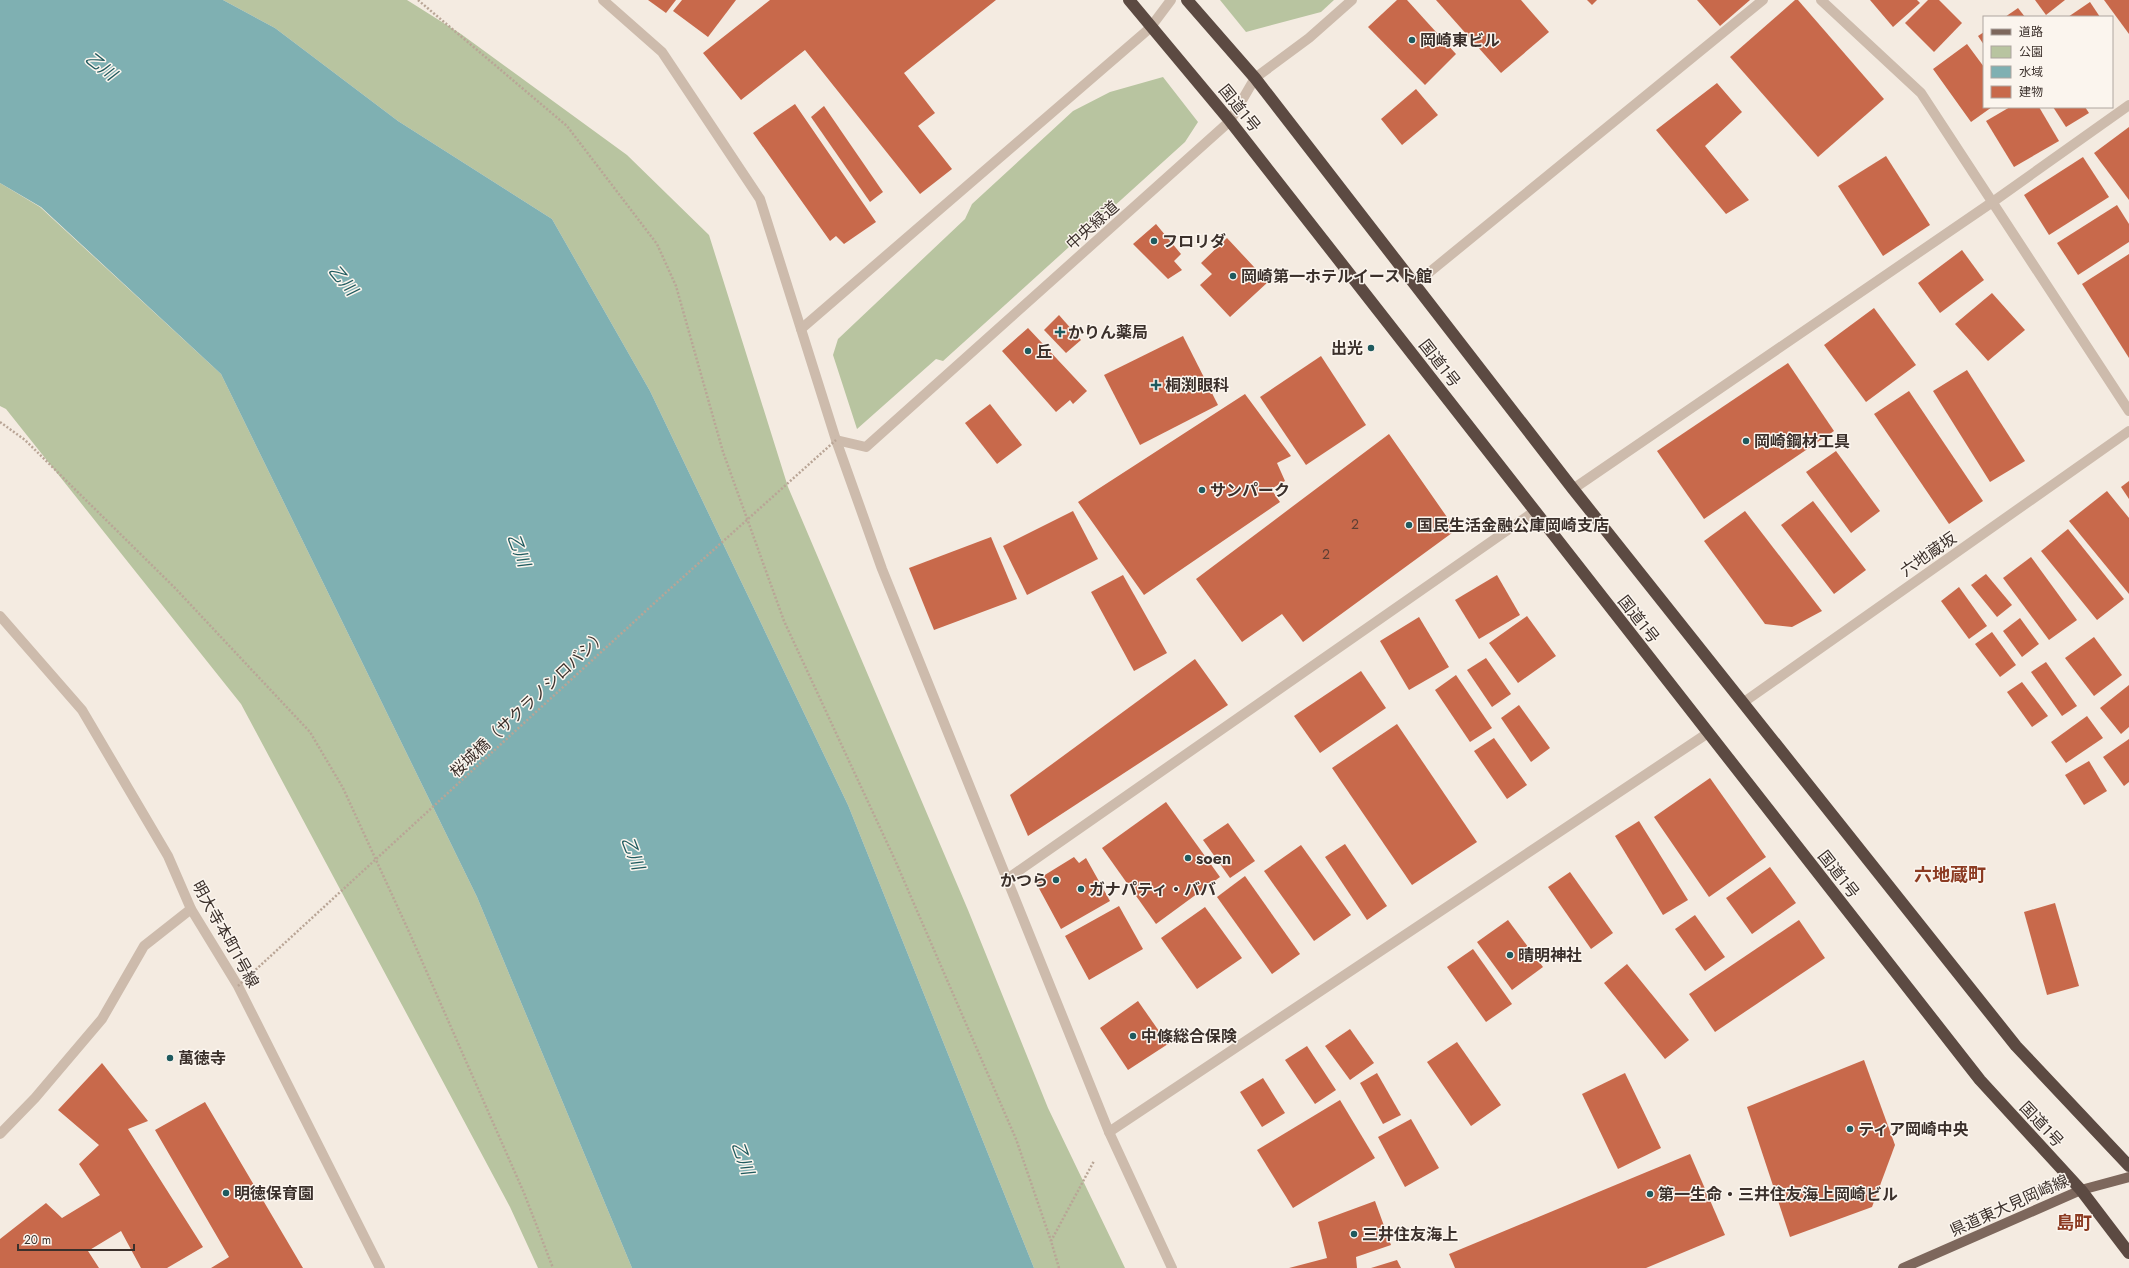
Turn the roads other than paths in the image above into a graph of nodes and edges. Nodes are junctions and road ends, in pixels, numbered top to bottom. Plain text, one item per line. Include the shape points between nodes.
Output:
1 (603, 0) edge
2 (1129, 0) edge
3 (1171, 0) edge
4 (1187, 0) edge
5 (1352, 0) edge
6 (1763, 0) edge
7 (1821, 0) edge
8 (1150, 28) junction
9 (1254, 78) junction
10 (2129, 105) edge
11 (1230, 121) junction
12 (1994, 201) junction
13 (1415, 284) junction
14 (801, 329) junction
15 (2129, 411) edge
16 (2129, 431) edge
17 (836, 440) junction
18 (1573, 489) junction
19 (1535, 511) junction
20 (0, 616) edge
21 (1744, 702) junction
22 (1708, 732) junction
23 (1007, 879) junction
24 (191, 908) junction
25 (1109, 1132) junction
26 (0, 1134) edge
27 (2129, 1166) edge
28 (2129, 1177) edge
29 (2081, 1190) junction
30 (2129, 1253) edge
31 (380, 1268) edge
32 (1172, 1268) edge
33 (1906, 1268) edge

1 - 14 street via 662,52 760,199
2 - 8 highway, 国道1号
3 - 8 street
4 - 9 highway, 国道1号
5 - 9 street, 中央緑道 via 1309,38
6 - 13 street
7 - 12 street via 1921,93
8 - 11 highway, 国道1号
8 - 14 street
9 - 11 street, 中央緑道
9 - 13 highway, 国道1号
10 - 12 street
11 - 17 street, 中央緑道 via 866,447
11 - 19 highway, 国道1号
12 - 15 street
12 - 18 street
13 - 18 highway, 国道1号
14 - 17 street
16 - 21 street, 六地蔵坂
17 - 23 street via 882,569
18 - 21 highway, 国道1号
19 - 22 highway, 国道1号
19 - 23 street
20 - 24 street, 明大寺本町1号線 via 82,710 168,856
21 - 27 highway, 国道1号 via 2016,1046
22 - 25 street
22 - 29 highway, 国道1号 via 1980,1080
23 - 25 street
24 - 26 street via 144,946 102,1019 35,1098
24 - 31 street, 明大寺本町1号線 via 238,986
25 - 32 street
28 - 29 main road, 県道東大見岡崎線
29 - 30 highway, 国道1号
29 - 33 main road, 県道東大見岡崎線

